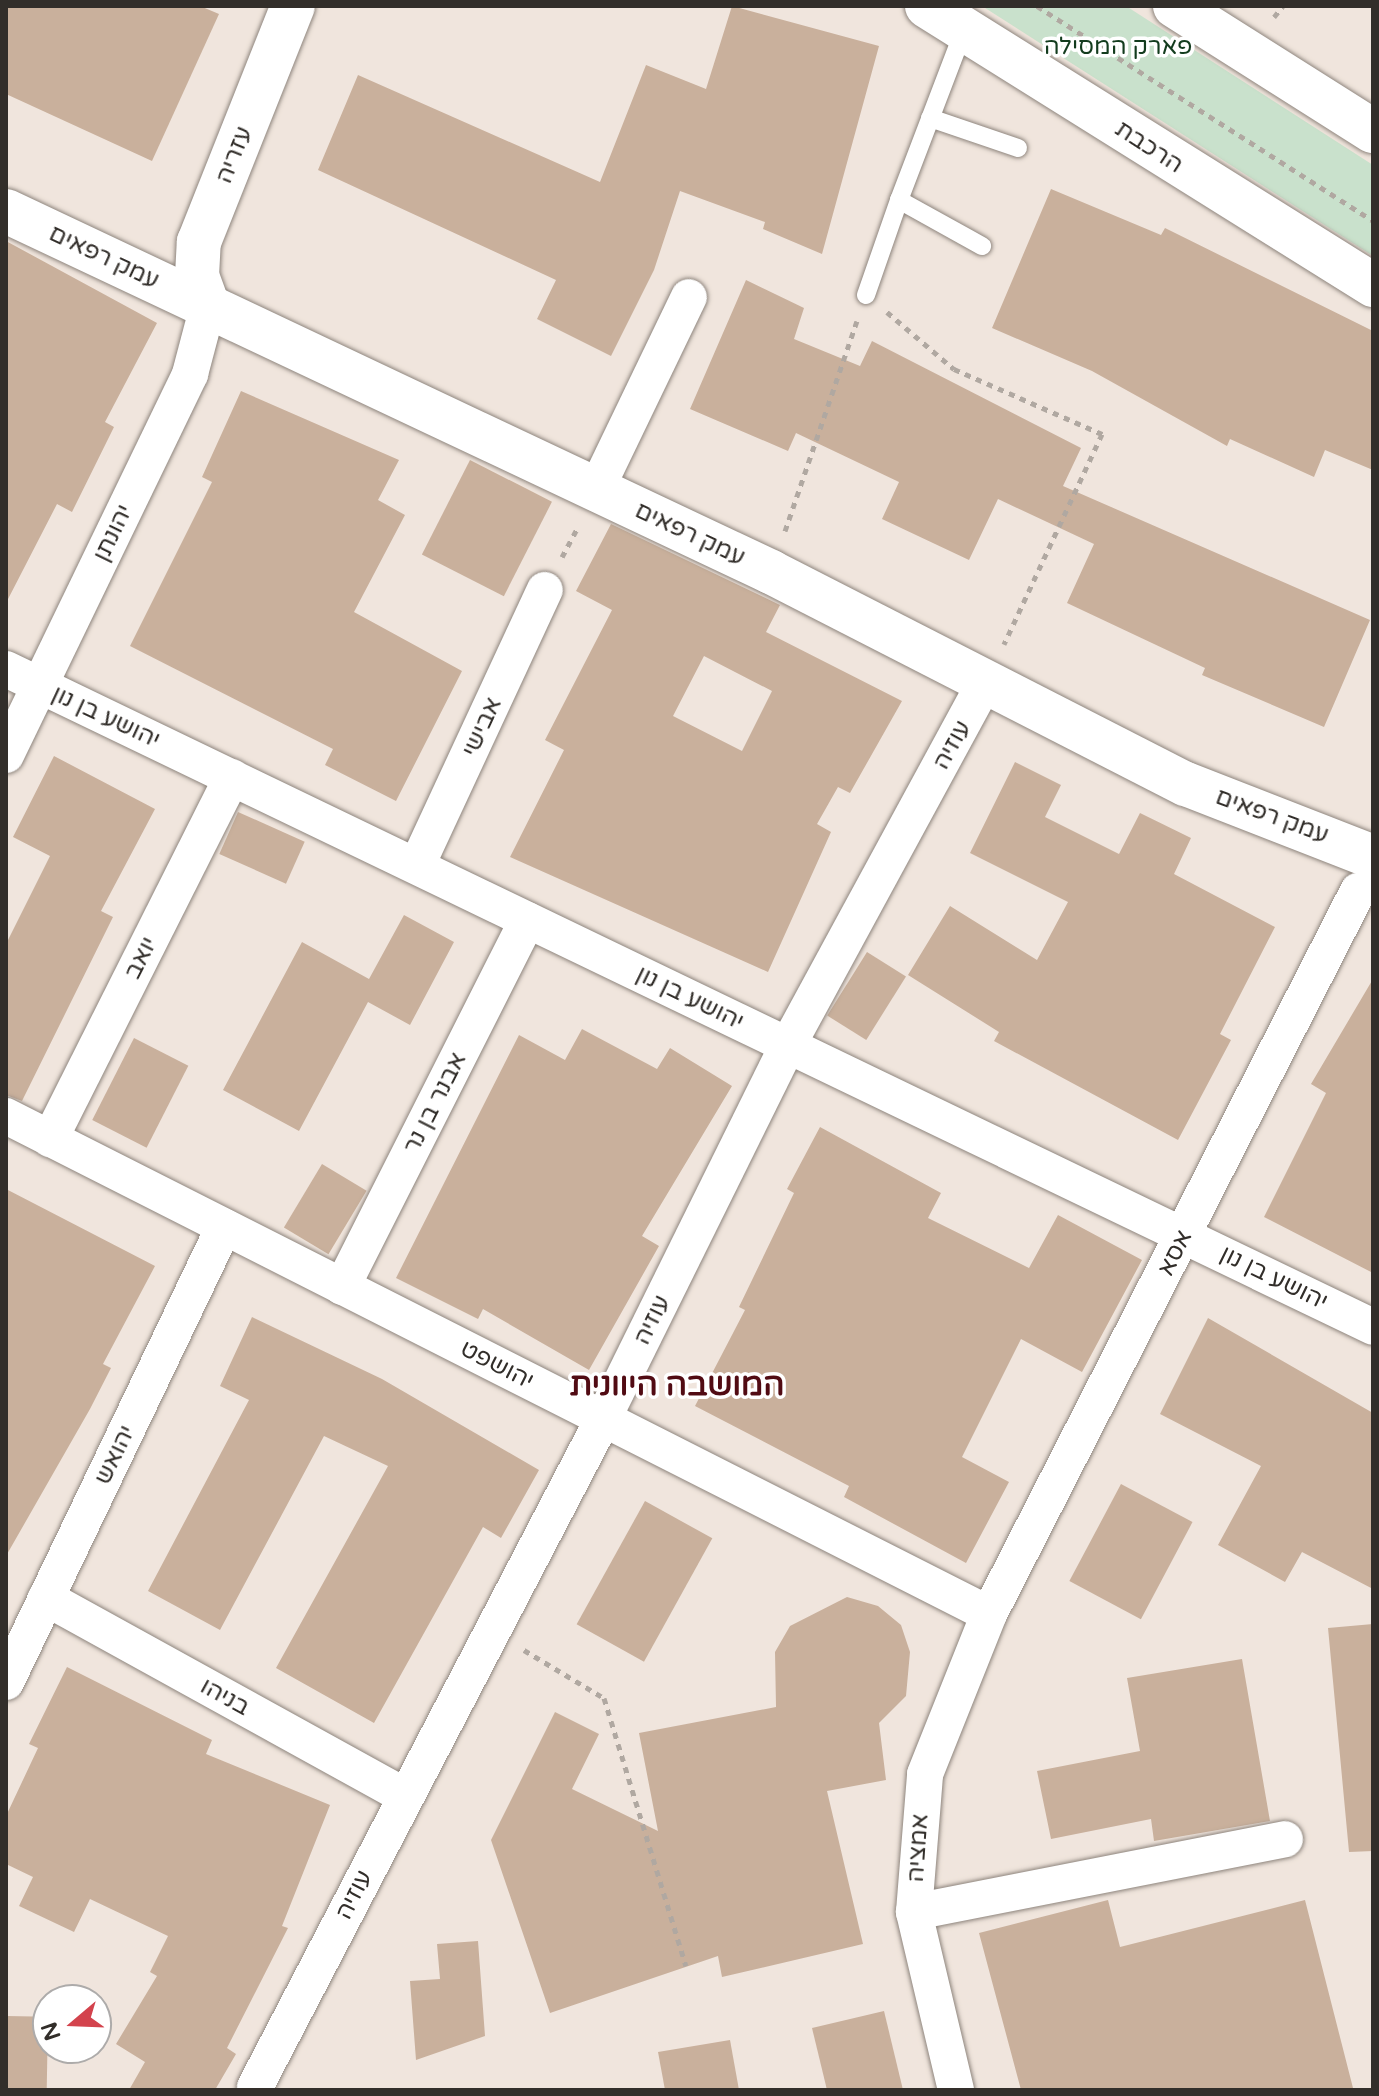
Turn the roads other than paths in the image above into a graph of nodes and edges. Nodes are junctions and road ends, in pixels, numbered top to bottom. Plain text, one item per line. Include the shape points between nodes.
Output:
1 (293, 6) edge
2 (927, 6) edge
3 (1175, 6) edge
4 (964, 29) junction
5 (930, 118) junction
6 (1373, 131) edge
7 (1018, 148) dead end
8 (899, 200) junction
9 (6, 211) edge
10 (982, 246) dead end
11 (1373, 285) edge
12 (866, 295) road end
13 (689, 297) dead end
14 (208, 306) junction
15 (596, 490) junction
16 (545, 590) road end
17 (6, 669) edge
18 (986, 681) junction
19 (39, 685) junction
20 (6, 755) edge
21 (232, 777) junction
22 (418, 863) junction
23 (1365, 874) edge
24 (527, 920) junction
25 (788, 1045) junction
26 (6, 1116) edge
27 (50, 1139) junction
28 (224, 1227) junction
29 (1185, 1234) junction
30 (342, 1287) junction
31 (1373, 1327) edge
32 (603, 1419) junction
33 (46, 1598) junction
34 (989, 1614) junction
35 (6, 1682) edge
36 (404, 1796) junction
37 (1285, 1839) dead end
38 (914, 1912) junction
39 (255, 2087) dead end
40 (956, 2090) edge

1 - 14 street, עזריה via 199,242 197,276
2 - 4 street, הרכבת
3 - 6 street
4 - 5 lane
4 - 11 street, הרכבת
5 - 7 lane
5 - 8 lane
8 - 10 lane
8 - 12 lane
9 - 14 street, עמק רפאים
13 - 15 street
14 - 15 street, עמק רפאים
14 - 19 street, יהונתן via 190,374
15 - 18 street, עמק רפאים
16 - 22 street, אבישי
17 - 19 street, יהושע בן נון
18 - 23 street, עמק רפאים
18 - 25 street, עוזיה
19 - 20 street, יהונתן
19 - 21 street, יהושע בן נון
21 - 22 street, יהושע בן נון
21 - 27 street, יואב
22 - 24 street, יהושע בן נון
23 - 29 street, אסא
24 - 25 street, יהושע בן נון
24 - 30 street, אבנר בן נר
25 - 29 street, יהושע בן נון
25 - 32 street, עוזיה
26 - 27 street, יהושפט
27 - 28 street, יהושפט
28 - 30 street, יהושפט
28 - 33 street, יהואש
29 - 31 street, יהושע בן נון
29 - 34 street, אסא
30 - 32 street, יהושפט
32 - 34 street, יהושפט
32 - 36 street, עוזיה
33 - 35 street, יהואש
33 - 36 street, בניהו
34 - 38 street, אמציה via 925,1774
36 - 39 street, עוזיה
37 - 38 street
38 - 40 street, אמציה

